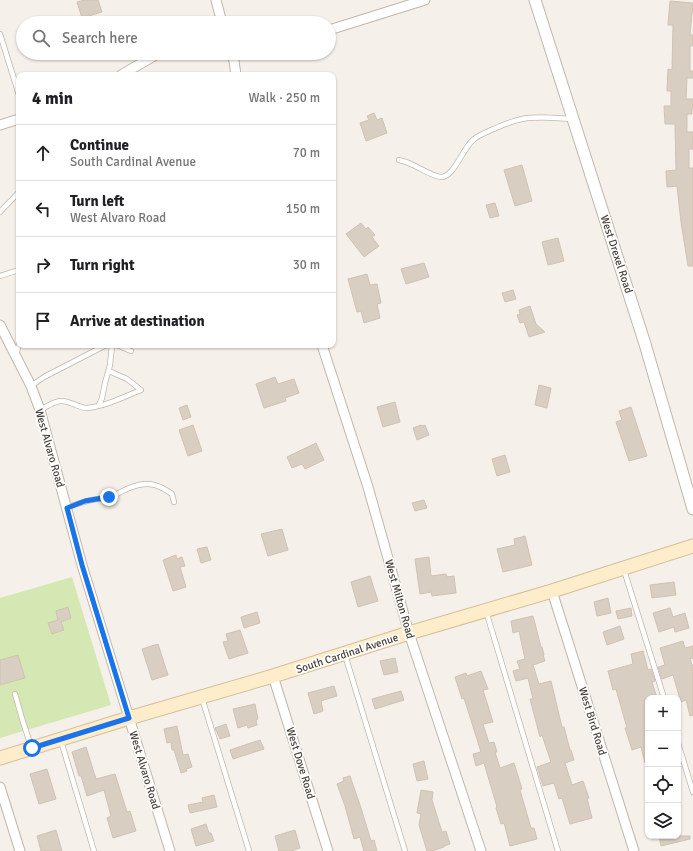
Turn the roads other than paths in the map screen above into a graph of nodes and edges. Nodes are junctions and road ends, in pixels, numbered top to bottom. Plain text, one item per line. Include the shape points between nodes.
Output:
1 (216, 0) edge
2 (425, 0) edge
3 (531, 0) edge
4 (537, 5) edge
5 (220, 16) edge
6 (336, 28) edge
7 (0, 34) edge
8 (147, 60) edge
9 (234, 60) edge
10 (126, 72) edge
11 (236, 72) edge
12 (16, 85) edge
13 (573, 119) junction
14 (16, 120) edge
15 (0, 125) edge
16 (399, 160) dead end
17 (16, 195) edge
18 (0, 212) edge
19 (16, 271) edge
20 (0, 276) edge
21 (0, 326) edge
22 (18, 348) edge
23 (100, 348) edge
24 (112, 348) edge
25 (124, 348) edge
26 (323, 348) edge
27 (131, 351) dead end
28 (15, 355) junction
29 (109, 371) junction
30 (31, 386) junction
31 (100, 405) junction
32 (40, 410) junction
33 (174, 502) dead end
34 (67, 508) junction
35 (693, 509) edge
36 (693, 546) edge
37 (624, 568) junction
38 (552, 591) junction
39 (486, 610) junction
40 (409, 633) junction
41 (345, 654) junction
42 (273, 676) junction
43 (15, 694) dead end
44 (663, 695) edge
45 (201, 697) junction
46 (129, 718) junction
47 (60, 740) junction
48 (32, 748) junction
49 (681, 753) edge
50 (0, 758) edge
51 (0, 787) edge
52 (693, 792) edge
53 (20, 851) edge
54 (94, 851) edge
55 (170, 851) edge
56 (249, 851) edge
57 (328, 851) edge
58 (405, 851) edge
59 (481, 851) edge
60 (558, 851) edge
61 (634, 851) edge

1 - 5 street
2 - 6 street
3 - 4 street
4 - 13 street, West Drexel Road
7 - 12 lane
8 - 10 street
9 - 11 street
13 - 16 lane via 529,118 506,124 473,139 452,171 442,178
13 - 35 street, West Drexel Road via 643,336
14 - 15 street
17 - 18 lane
19 - 20 lane
21 - 28 street, West Alvaro Road
22 - 28 lane
23 - 30 lane
24 - 29 lane
25 - 27 lane
26 - 40 street, West Milton Road via 368,487
28 - 30 street, West Alvaro Road
29 - 31 lane
29 - 31 lane via 127,379 141,390
30 - 32 street, West Alvaro Road
31 - 32 lane via 85,408 61,401
32 - 34 street, West Alvaro Road
33 - 34 lane via 172,494 165,489 143,484 109,497 85,501
34 - 46 street, West Alvaro Road
36 - 37 main road, South Cardinal Avenue
37 - 38 main road, South Cardinal Avenue
37 - 44 lane
38 - 39 main road, South Cardinal Avenue
38 - 61 street, West Bird Road
39 - 40 main road, South Cardinal Avenue
39 - 60 lane
40 - 41 main road, South Cardinal Avenue
40 - 59 street, West Milton Road
41 - 42 main road, South Cardinal Avenue
41 - 58 lane
42 - 45 main road, South Cardinal Avenue
42 - 57 street, West Dove Road
43 - 48 lane
45 - 46 main road, South Cardinal Avenue
45 - 56 lane
46 - 47 main road, South Cardinal Avenue
46 - 55 street, West Alvaro Road
47 - 48 main road, South Cardinal Avenue
47 - 54 lane
48 - 50 main road, South Cardinal Avenue
49 - 52 lane
51 - 53 street

